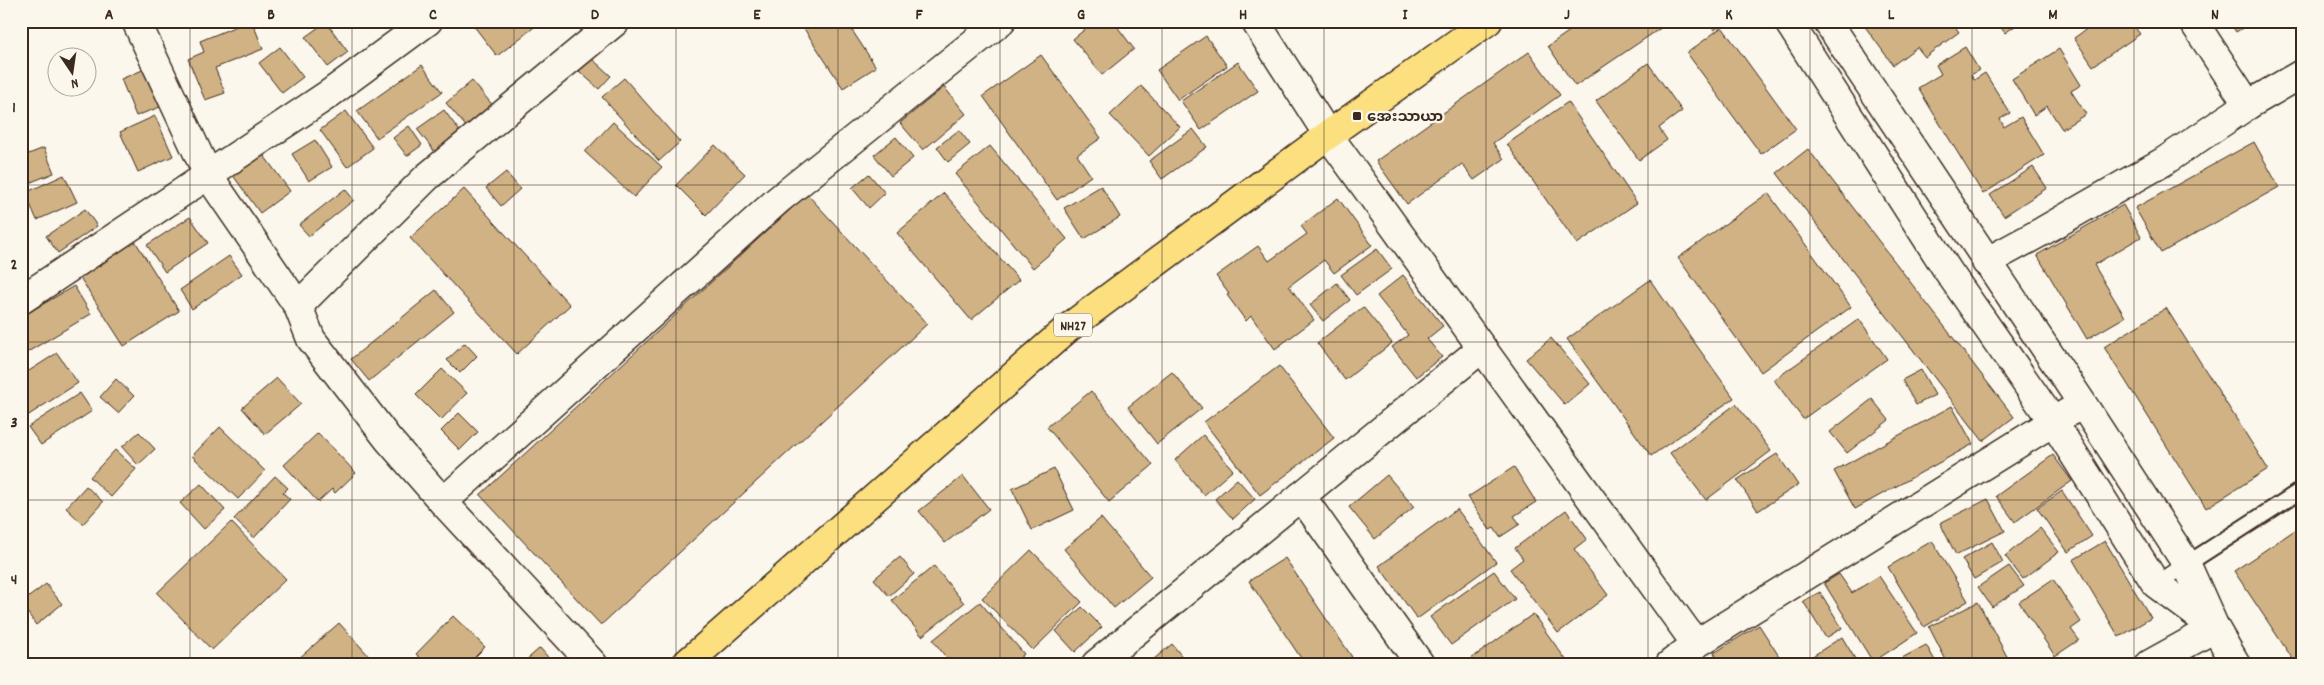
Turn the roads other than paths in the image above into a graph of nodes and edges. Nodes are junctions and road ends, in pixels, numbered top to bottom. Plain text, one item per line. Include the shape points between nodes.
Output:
1 (136, 21) edge
2 (428, 21) edge
3 (616, 21) edge
4 (1001, 21) edge
5 (1255, 21) edge
6 (1488, 21) edge
7 (1788, 21) edge
8 (1827, 21) edge
9 (2193, 21) edge
10 (2303, 73) edge
11 (2248, 105) junction
12 (1328, 135) junction
13 (208, 175) junction
14 (1986, 262) junction
15 (21, 300) edge
16 (298, 306) junction
17 (1482, 348) junction
18 (2082, 403) junction
19 (2054, 423) junction
20 (2303, 489) edge
21 (1301, 496) junction
22 (443, 502) junction
23 (2186, 563) junction
24 (2156, 584) junction
25 (2215, 628) junction
26 (1696, 644) junction
27 (593, 664) edge
28 (686, 664) edge
29 (1096, 664) edge
30 (1420, 664) edge
31 (1670, 664) edge
32 (2150, 664) edge
33 (2236, 664) edge

1 - 13 street
2 - 13 street via 329,94
3 - 16 street via 427,177
4 - 22 street via 778,200
5 - 12 street
6 - 12 highway, NH27
7 - 19 street via 1948,271
8 - 14 street
9 - 11 street
10 - 11 street
11 - 14 street via 2163,162
12 - 17 street
12 - 28 highway, NH27 via 1068,328
13 - 15 street
13 - 16 street
14 - 18 street
16 - 22 street via 311,339 388,439
17 - 21 street
17 - 26 street
18 - 19 street
18 - 23 street
19 - 24 street
19 - 26 street
20 - 23 lane
21 - 29 street
21 - 30 street
22 - 27 street
23 - 24 lane
23 - 25 street
24 - 25 street
25 - 32 street
25 - 33 street
26 - 31 street

